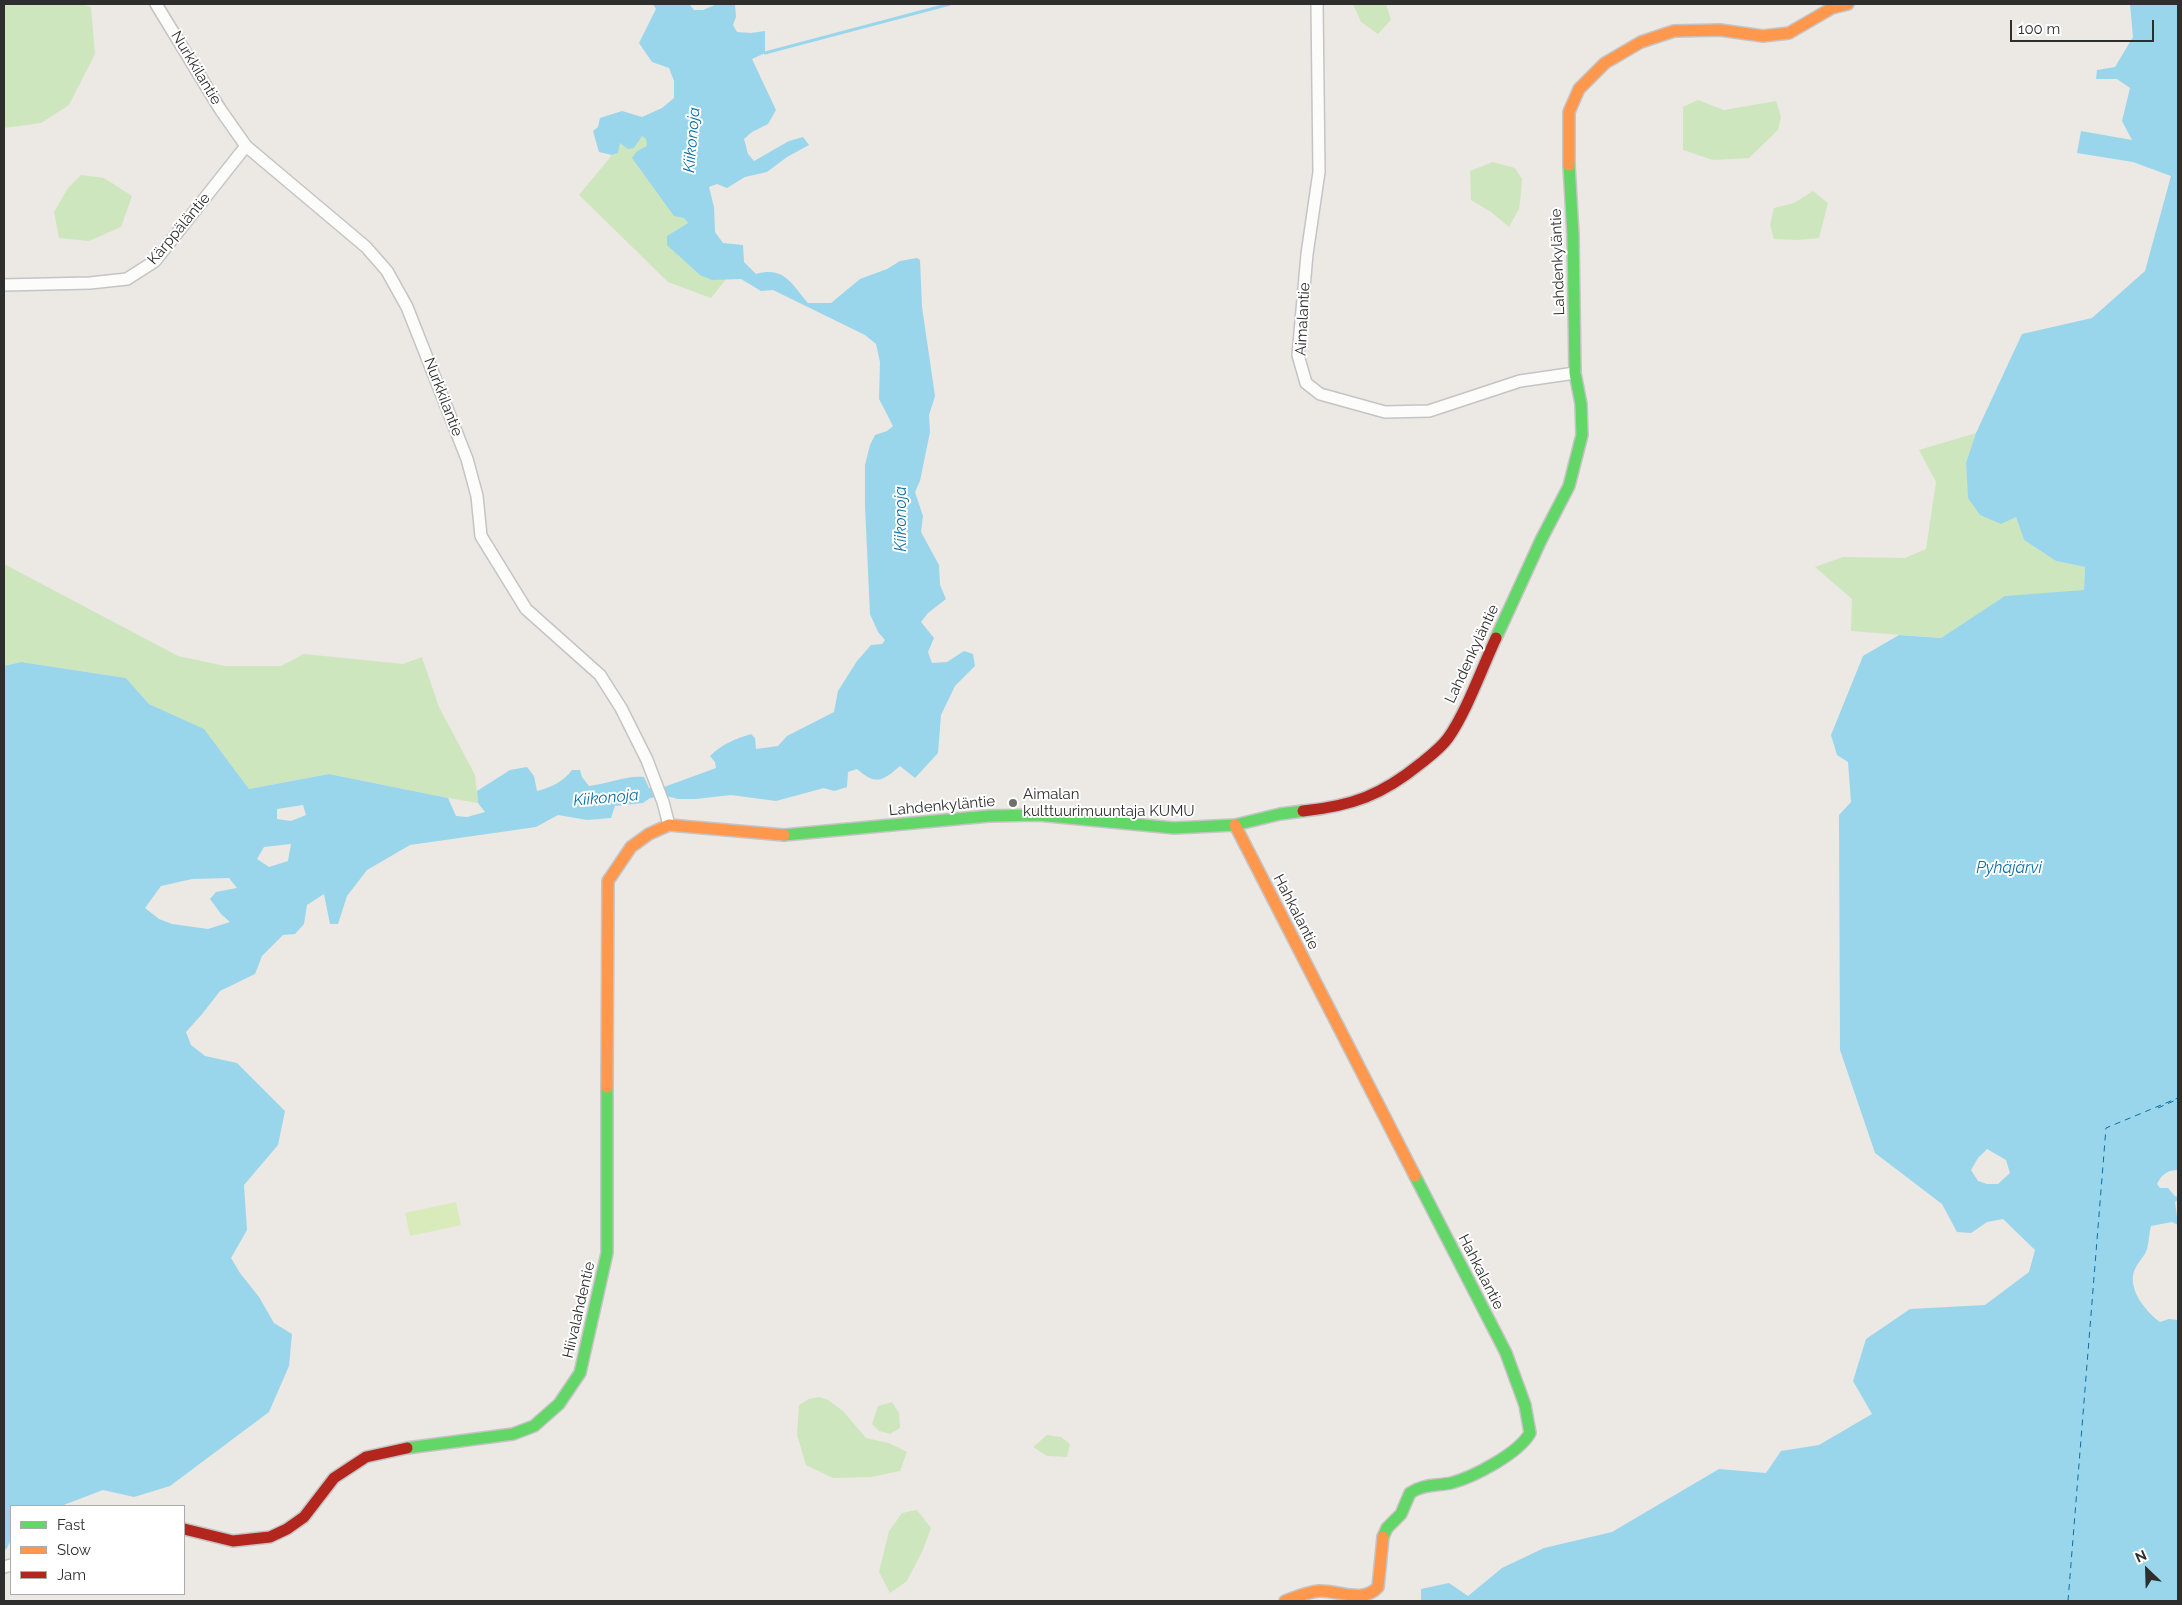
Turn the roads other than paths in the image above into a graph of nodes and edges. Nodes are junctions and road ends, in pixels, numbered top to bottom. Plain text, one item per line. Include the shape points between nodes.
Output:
1 (156, 4) edge
2 (1317, 4) edge
3 (1848, 4) edge
4 (246, 146) junction
5 (4, 285) edge
6 (1575, 373) junction
7 (669, 825) junction
8 (1235, 825) junction
9 (185, 1529) edge
10 (1285, 1601) edge

1 - 4 street, Nurkkilantie via 220,110
2 - 6 street, Aimalantie via 1319,172 1307,254 1298,355 1306,383 1320,394 1385,412 1429,411 1520,381
3 - 6 street, Lahdenkyläntie via 1832,8 1789,33 1764,36 1720,30 1674,31 1641,42 1604,63 1579,89 1569,112 1568,153
4 - 5 street, Kärppäläntie via 155,262 127,279
4 - 7 street, Nurkkilantie via 366,247 388,271 407,307 467,459 477,496 481,536 526,609 600,675 647,760
6 - 8 street, Lahdenkyläntie via 1582,435 1569,486 1448,738 1398,782 1360,801
7 - 8 street, Lahdenkyläntie via 781,835 989,816 1038,815 1174,828
7 - 9 street, Hiivalahdentie via 630,847 608,881 607,1253 580,1373 559,1404 534,1426 513,1434 400,1449 366,1457 334,1478 304,1517 270,1537 233,1541
8 - 10 street, Hahkalantie via 1506,1353 1521,1392 1531,1432 1522,1445 1475,1473 1454,1482 1422,1487 1406,1497 1401,1513 1386,1529 1382,1539 1376,1593 1363,1599 1318,1591

